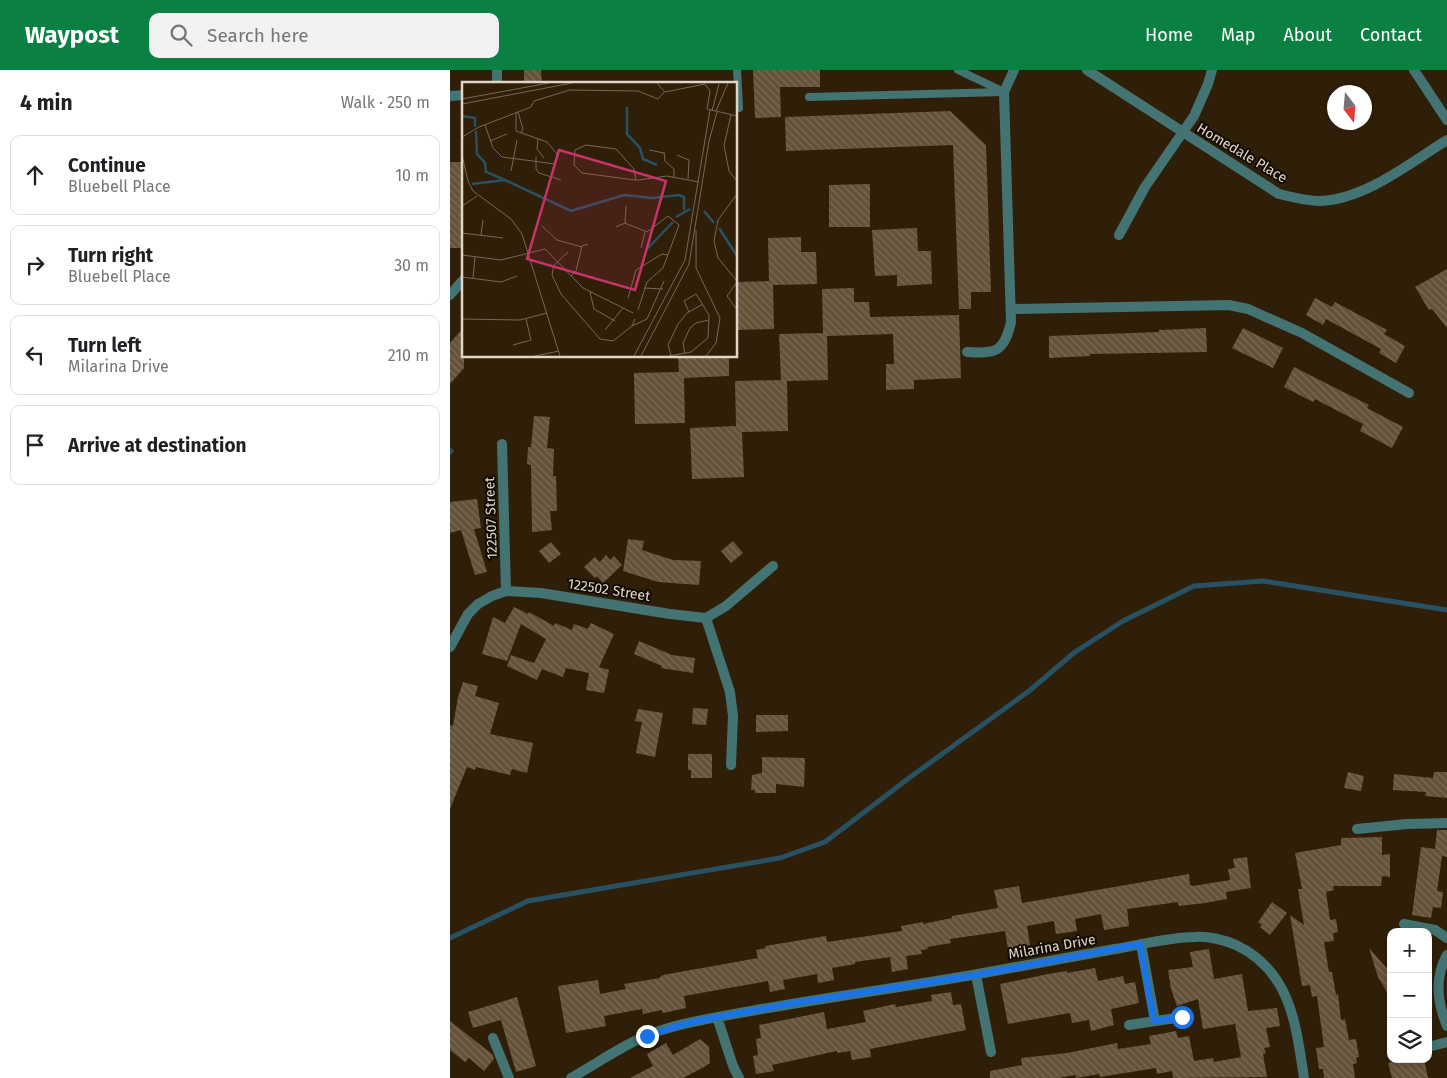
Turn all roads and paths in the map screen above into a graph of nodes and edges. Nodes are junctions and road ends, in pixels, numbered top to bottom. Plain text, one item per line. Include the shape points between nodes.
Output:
1 (958, 70) edge
2 (1014, 70) edge
3 (1087, 70) edge
4 (1212, 70) edge
5 (1414, 70) edge
6 (738, 89) edge
7 (1004, 92) junction
8 (809, 97) dead end
9 (739, 108) dead end
10 (1447, 120) edge
11 (1183, 133) junction
12 (1447, 140) edge
13 (1120, 236) dead end
14 (462, 281) edge
15 (450, 295) edge
16 (1011, 309) junction
17 (967, 352) dead end
18 (1409, 393) dead end
19 (502, 444) dead end
20 (773, 566) dead end
21 (506, 591) junction
22 (706, 618) junction
23 (450, 647) edge
24 (731, 765) dead end
25 (1447, 822) edge
26 (1358, 830) dead end
27 (1404, 924) dead end
28 (1447, 938) edge
29 (1140, 944) junction
30 (1447, 955) edge
31 (976, 975) junction
32 (717, 1017) junction
33 (1182, 1017) dead end
34 (1154, 1021) junction
35 (1129, 1025) dead end
36 (1447, 1026) edge
37 (493, 1038) dead end
38 (1447, 1042) edge
39 (1432, 1046) edge
40 (991, 1052) dead end
41 (509, 1078) edge
42 (571, 1078) edge
43 (739, 1078) edge
44 (1304, 1078) edge

1 - 7 lane
2 - 7 street
3 - 11 street, Homedale Place
4 - 11 street via 1201,101
5 - 10 street
6 - 9 lane
7 - 8 lane
7 - 16 street
11 - 12 street, Homedale Place via 1278,194 1319,201 1340,199 1358,192
11 - 13 street via 1145,187
14 - 15 street
16 - 17 street via 1008,335 996,351
16 - 18 street via 1241,307 1302,333
19 - 21 street, 122507 Street
20 - 22 street via 726,606
21 - 22 street, 122502 Street via 541,593
21 - 23 street, 122502 Street via 478,604 468,614
22 - 24 street via 730,692 733,716
25 - 26 street
27 - 28 street via 1435,930
29 - 31 street, Milarina Drive
29 - 34 street
29 - 44 street, Milarina Drive via 1195,937 1215,939 1235,944 1257,958 1271,972 1290,1003
30 - 36 street via 1439,973 1438,987
31 - 32 street, Milarina Drive
31 - 40 street
32 - 42 street, Milarina Drive via 647,1036
32 - 43 street via 732,1066
33 - 34 street
34 - 35 street
37 - 41 street
38 - 39 street

